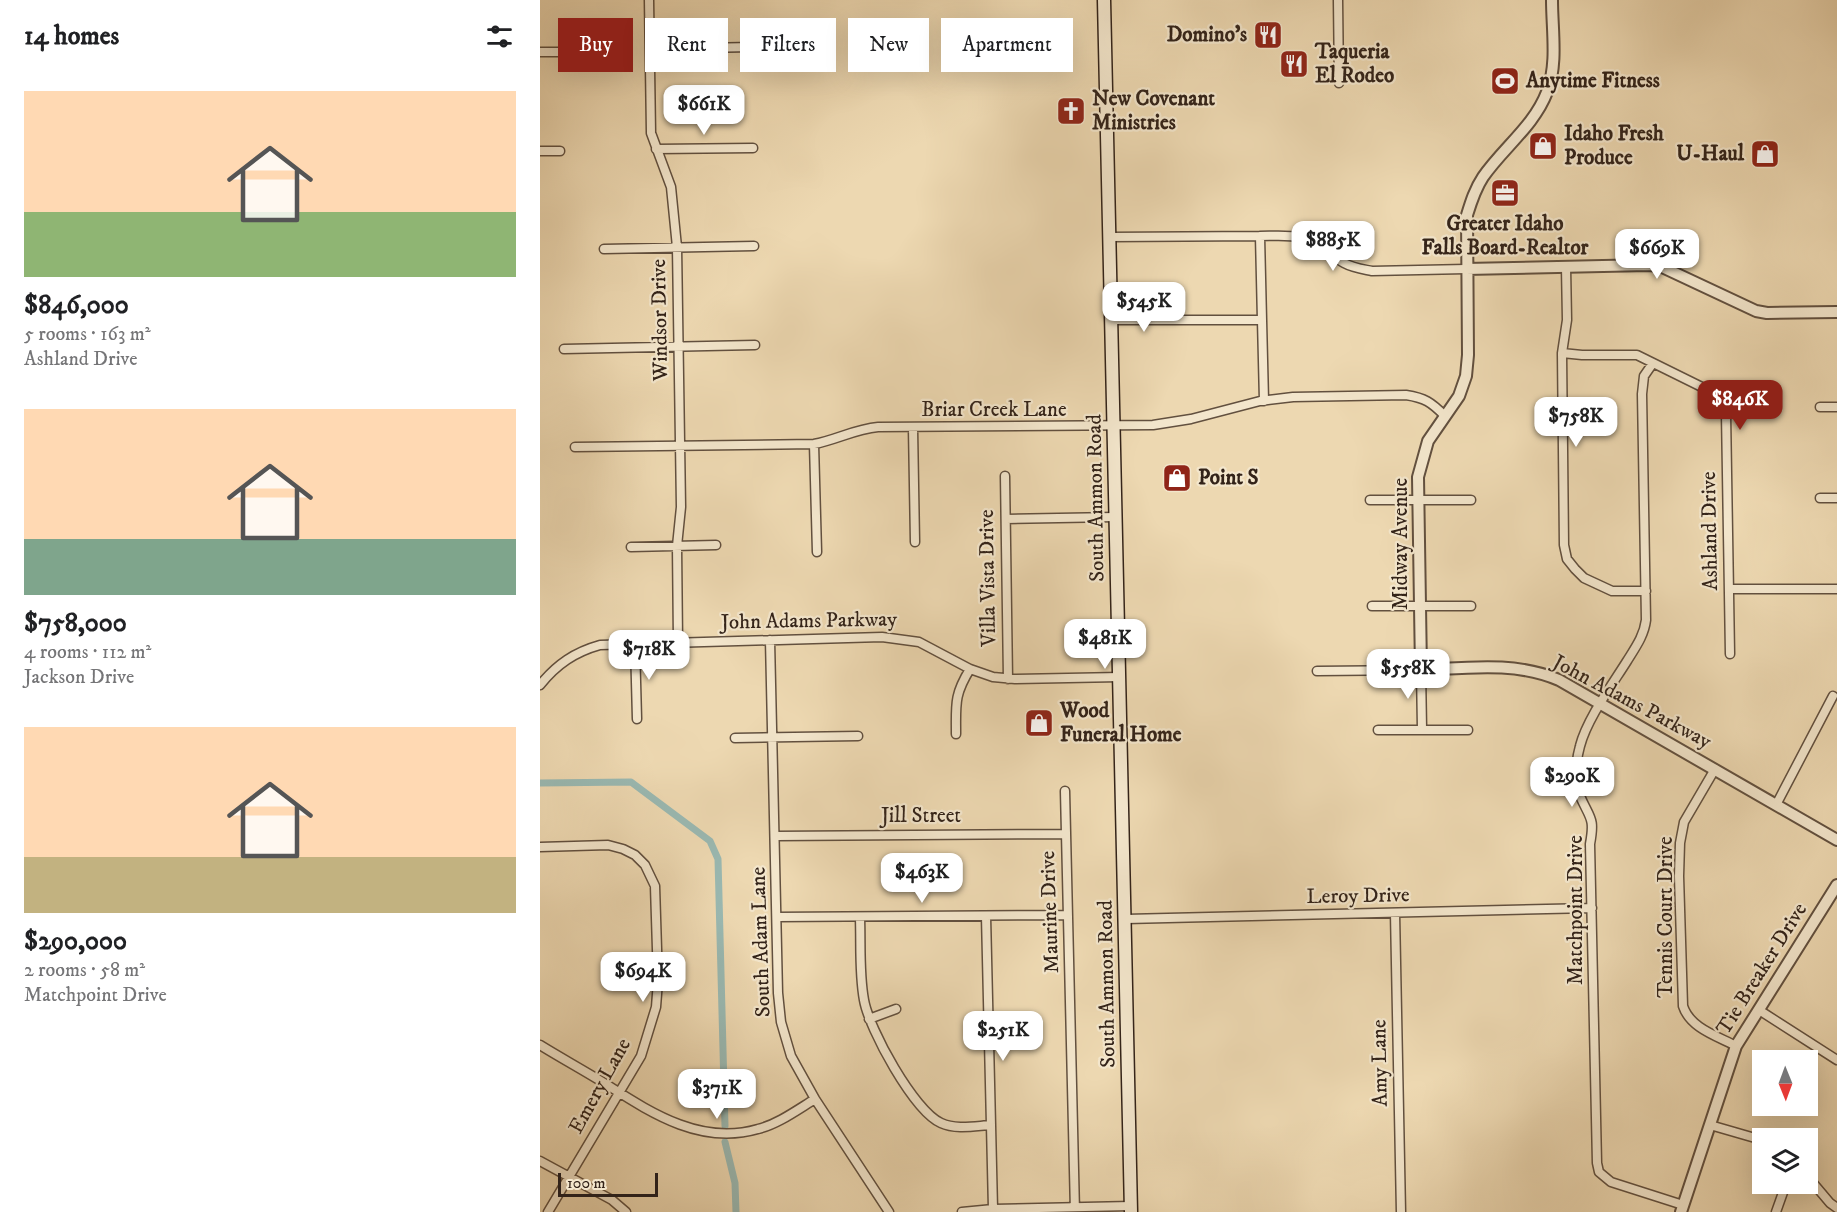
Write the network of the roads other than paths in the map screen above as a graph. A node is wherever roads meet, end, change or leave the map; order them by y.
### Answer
1 (649, 0) edge
2 (1104, 0) edge
3 (1338, 0) edge
4 (1552, 0) edge
5 (650, 18) edge
6 (540, 52) edge
7 (558, 52) dead end
8 (651, 72) edge
9 (1340, 83) dead end
10 (753, 148) dead end
11 (656, 149) junction
12 (540, 151) edge
13 (560, 151) dead end
14 (1260, 236) junction
15 (1110, 237) junction
16 (754, 246) dead end
17 (677, 247) junction
18 (604, 249) dead end
19 (1566, 267) junction
20 (1466, 269) junction
21 (1837, 312) edge
22 (1113, 320) junction
23 (1262, 320) junction
24 (755, 345) dead end
25 (677, 346) junction
26 (564, 349) dead end
27 (1562, 353) junction
28 (1653, 363) junction
29 (1264, 401) junction
30 (1820, 407) dead end
31 (1837, 407) edge
32 (1445, 416) junction
33 (1114, 427) junction
34 (913, 428) junction
35 (814, 444) junction
36 (680, 446) junction
37 (575, 447) dead end
38 (1005, 476) dead end
39 (1820, 498) dead end
40 (1837, 498) edge
41 (1370, 500) dead end
42 (1419, 500) junction
43 (1471, 500) dead end
44 (1115, 517) junction
45 (1006, 519) junction
46 (915, 542) dead end
47 (716, 545) dead end
48 (677, 546) junction
49 (631, 547) dead end
50 (817, 552) dead end
51 (1729, 589) junction
52 (1837, 589) edge
53 (1646, 591) junction
54 (1372, 606) dead end
55 (1420, 606) junction
56 (1471, 606) dead end
57 (770, 640) junction
58 (678, 642) junction
59 (635, 644) junction
60 (1730, 654) dead end
61 (970, 669) junction
62 (1421, 669) junction
63 (1317, 671) dead end
64 (1120, 677) junction
65 (1008, 679) junction
66 (540, 685) edge
67 (1833, 696) dead end
68 (1600, 704) junction
69 (637, 719) dead end
70 (1422, 729) junction
71 (1378, 730) dead end
72 (1468, 730) dead end
73 (956, 734) dead end
74 (858, 736) dead end
75 (772, 737) junction
76 (735, 738) dead end
77 (1715, 769) junction
78 (1065, 791) dead end
79 (1776, 805) junction
80 (1066, 834) junction
81 (776, 836) junction
82 (1837, 840) edge
83 (540, 847) edge
84 (1837, 885) edge
85 (1592, 908) junction
86 (1395, 913) junction
87 (1068, 915) junction
88 (986, 916) junction
89 (777, 917) junction
90 (860, 918) junction
91 (1126, 920) junction
92 (896, 1009) dead end
93 (1759, 1010) junction
94 (869, 1019) junction
95 (540, 1045) edge
96 (1736, 1046) junction
97 (1837, 1060) edge
98 (620, 1093) junction
99 (815, 1099) junction
100 (991, 1125) junction
101 (1710, 1125) junction
102 (1752, 1137) edge
103 (540, 1161) edge
104 (568, 1178) junction
105 (1818, 1189) edge
106 (1782, 1194) edge
107 (1837, 1208) edge
108 (993, 1209) junction
109 (1131, 1209) edge
110 (1682, 1209) edge
111 (1075, 1210) edge
112 (548, 1212) edge
113 (626, 1212) edge
114 (889, 1212) edge
115 (962, 1212) edge
116 (1401, 1212) edge
117 (1776, 1212) edge

1 - 5 street, Windsor Drive
2 - 15 main road, South Ammon Road
3 - 9 street
4 - 20 street, Midway Avenue
6 - 7 street
8 - 11 street, Windsor Drive
10 - 11 street
11 - 17 street, Windsor Drive
12 - 13 street
14 - 15 street
14 - 20 street
14 - 23 street
15 - 22 main road, South Ammon Road
16 - 17 street
17 - 18 street
17 - 25 street, Windsor Drive
19 - 20 street
19 - 21 street
19 - 27 street
20 - 32 street, Midway Avenue
22 - 23 street
22 - 33 main road, South Ammon Road
23 - 29 street
24 - 25 street
25 - 26 street
25 - 36 street, Windsor Drive
27 - 28 street, Ashland Drive
27 - 53 street
28 - 51 street, Ashland Drive
28 - 53 street, Matchpoint Drive
29 - 32 street, Briar Creek Lane
29 - 33 street, Briar Creek Lane
30 - 31 street
32 - 42 street, Midway Avenue
33 - 34 street, Briar Creek Lane
33 - 44 main road, South Ammon Road
34 - 35 street, Briar Creek Lane
34 - 46 street
35 - 36 street, Briar Creek Lane
35 - 50 street
36 - 37 street, Briar Creek Lane
36 - 48 street, Windsor Drive
38 - 45 street, Villa Vista Drive
39 - 40 street
41 - 42 street
42 - 43 street
42 - 55 street, Midway Avenue
44 - 45 street
44 - 64 main road, South Ammon Road
45 - 65 street, Villa Vista Drive
47 - 48 street
48 - 49 street
48 - 58 street, Windsor Drive
51 - 52 street
51 - 60 street, Ashland Drive
53 - 68 street, Matchpoint Drive
54 - 55 street
55 - 56 street
55 - 62 street, Midway Avenue
57 - 58 street, John Adams Parkway
57 - 61 street, John Adams Parkway
57 - 75 street, South Adam Lane
58 - 59 street, John Adams Parkway
59 - 66 street, John Adams Parkway
59 - 69 street
61 - 65 street, John Adams Parkway
61 - 73 street
62 - 63 street, John Adams Parkway
62 - 68 street, John Adams Parkway
62 - 70 street, Midway Avenue
64 - 65 street, John Adams Parkway
64 - 91 main road, South Ammon Road
67 - 79 street
68 - 77 street, John Adams Parkway
68 - 85 street, Matchpoint Drive
70 - 71 street
70 - 72 street
74 - 75 street
75 - 76 street
75 - 81 street, South Adam Lane
77 - 79 street, John Adams Parkway
77 - 96 street, Tennis Court Drive
78 - 80 street, Maurine Drive
79 - 82 street, John Adams Parkway
80 - 81 street, Jill Street
80 - 87 street, Maurine Drive
81 - 89 street, South Adam Lane
83 - 98 street, Emery Lane
84 - 93 street, Tie Breaker Drive
85 - 86 street, Leroy Drive
85 - 110 street, Matchpoint Drive
86 - 91 street, Leroy Drive
86 - 116 street, Amy Lane
87 - 88 street
87 - 111 street, Maurine Drive
88 - 90 street
88 - 100 street
89 - 90 street
89 - 99 street, South Adam Lane
90 - 94 street
91 - 109 main road, South Ammon Road
92 - 94 street
93 - 96 street, Tie Breaker Drive
93 - 97 street
94 - 100 street
95 - 98 street
96 - 101 street, Tie Breaker Drive
98 - 99 street
98 - 104 street, Emery Lane
99 - 114 street, South Adam Lane
100 - 108 street
101 - 102 street
101 - 110 street, Tie Breaker Drive
103 - 104 street
104 - 112 street, Emery Lane
104 - 113 street
105 - 107 street
106 - 117 street
108 - 111 street
108 - 115 street
109 - 111 street

